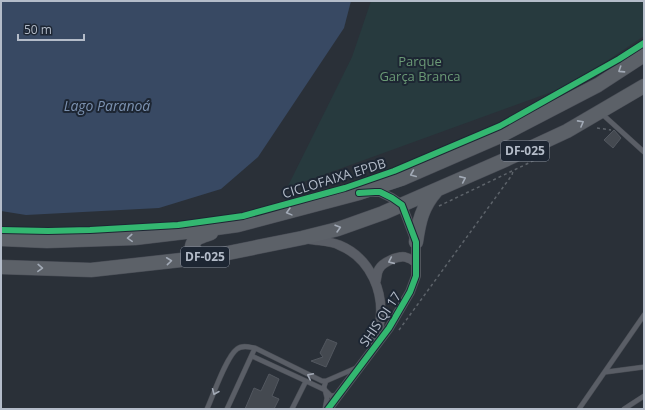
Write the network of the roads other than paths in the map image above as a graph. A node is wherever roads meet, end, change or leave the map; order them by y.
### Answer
1 (644, 55) edge
2 (644, 86) edge
3 (601, 112) junction
4 (523, 125) junction
5 (500, 136) junction
6 (644, 152) edge
7 (533, 154) junction
8 (510, 165) junction
9 (436, 191) junction
10 (359, 193) junction
11 (402, 205) junction
12 (238, 225) junction
13 (302, 238) junction
14 (1, 239) edge
15 (416, 242) junction
16 (208, 257) junction
17 (416, 263) junction
18 (1, 267) edge
19 (376, 281) junction
20 (644, 315) edge
21 (255, 348) junction
22 (369, 355) junction
23 (252, 356) junction
24 (360, 367) junction
25 (644, 367) edge
26 (606, 372) junction
27 (306, 381) junction
28 (326, 381) junction
29 (324, 390) junction
30 (338, 395) junction
31 (644, 396) edge
32 (207, 409) edge
33 (227, 409) edge
34 (292, 409) edge
35 (326, 409) edge
36 (579, 409) edge
37 (624, 409) edge

1 -> 4 main road, DF-025
2 - 3 main road, DF-025
3 - 6 lane
7 -> 3 main road, DF-025
4 - 5 main road, DF-025
4 - 7 main road
5 - 8 main road
5 -> 10 main road, DF-025
7 - 8 main road, DF-025
9 -> 8 main road, DF-025
9 - 11 main road, DF-025
9 - 15 main road
10 - 11 street
10 -> 12 main road, DF-025
13 -> 11 main road, DF-025
11 - 15 street, SHIS QI 17
12 -> 14 main road, DF-025
12 - 16 main road
13 - 16 main road, DF-025
13 - 19 street, SHIS QI 17
15 - 17 street, SHIS QI 17
18 -> 16 main road, DF-025
17 -> 19 street
17 - 22 street, SHIS QI 17
19 - 22 street, SHIS QI 17
20 - 26 lane
21 - 23 lane
28 -> 21 lane
21 -> 32 lane
22 - 24 street, SHIS QI 17
23 - 27 lane
23 - 33 lane
24 - 28 lane
24 - 30 street, SHIS QI 17
25 - 26 lane
26 - 36 lane
27 - 29 lane
27 - 34 lane
28 - 29 lane
29 - 30 lane
29 - 35 lane
30 - 35 street, SHIS QI 17
31 - 37 lane

